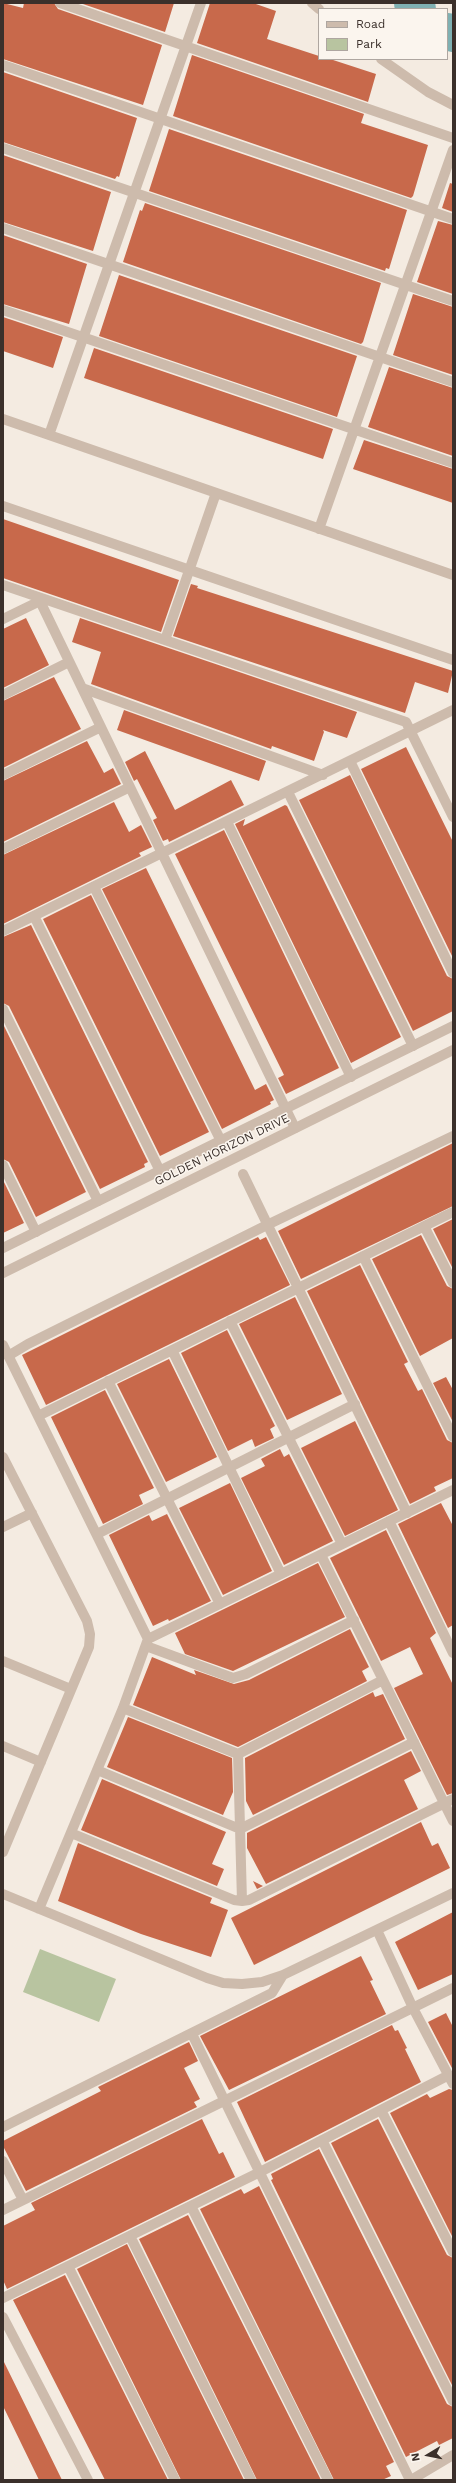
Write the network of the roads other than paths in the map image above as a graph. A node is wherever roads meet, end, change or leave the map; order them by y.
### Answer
1 (60, 3) edge
2 (201, 3) edge
3 (186, 46) junction
4 (382, 60) edge
5 (3, 65) edge
6 (453, 105) edge
7 (160, 119) junction
8 (453, 138) edge
9 (3, 148) edge
10 (453, 150) edge
11 (134, 192) junction
12 (431, 211) junction
13 (453, 219) edge
14 (3, 228) edge
15 (109, 265) junction
16 (405, 284) junction
17 (453, 301) edge
18 (3, 310) edge
19 (83, 337) junction
20 (380, 357) junction
21 (453, 382) edge
22 (3, 419) edge
23 (354, 430) junction
24 (49, 435) junction
25 (453, 463) edge
26 (216, 493) junction
27 (3, 506) edge
28 (319, 529) junction
29 (189, 570) junction
30 (453, 575) edge
31 (3, 585) edge
32 (39, 599) junction
33 (3, 619) edge
34 (165, 640) junction
35 (453, 660) edge
36 (69, 662) junction
37 (82, 688) junction
38 (3, 695) edge
39 (453, 710) edge
40 (101, 727) junction
41 (410, 732) junction
42 (350, 761) junction
43 (3, 775) edge
44 (322, 775) junction
45 (130, 787) junction
46 (288, 792) junction
47 (453, 817) edge
48 (227, 822) junction
49 (3, 849) edge
50 (162, 853) junction
51 (94, 887) junction
52 (34, 916) junction
53 (3, 931) edge
54 (453, 973) edge
55 (3, 1010) edge
56 (453, 1026) edge
57 (413, 1046) junction
58 (453, 1050) edge
59 (350, 1077) junction
60 (286, 1109) junction
61 (295, 1128) junction
62 (453, 1136) edge
63 (221, 1141) junction
64 (3, 1165) edge
65 (160, 1171) junction
66 (243, 1174) dead end
67 (98, 1201) junction
68 (453, 1212) edge
69 (267, 1225) junction
70 (424, 1226) junction
71 (36, 1232) junction
72 (3, 1248) edge
73 (363, 1256) junction
74 (3, 1273) edge
75 (453, 1283) edge
76 (298, 1287) junction
77 (230, 1321) junction
78 (3, 1345) edge
79 (172, 1350) junction
80 (8, 1356) junction
81 (108, 1381) junction
82 (355, 1404) junction
83 (38, 1416) junction
84 (453, 1437) edge
85 (288, 1438) junction
86 (3, 1457) edge
87 (229, 1468) junction
88 (452, 1493) edge
89 (168, 1499) junction
90 (32, 1513) junction
91 (407, 1513) junction
92 (388, 1521) junction
93 (3, 1527) edge
94 (96, 1534) junction
95 (342, 1544) junction
96 (321, 1555) junction
97 (282, 1574) junction
98 (220, 1604) junction
99 (354, 1620) junction
100 (147, 1643) junction
101 (453, 1653) edge
102 (3, 1661) edge
103 (384, 1680) junction
104 (72, 1689) junction
105 (123, 1708) junction
106 (414, 1742) junction
107 (3, 1746) edge
108 (238, 1754) junction
109 (41, 1762) junction
110 (97, 1770) junction
111 (449, 1801) edge
112 (453, 1821) edge
113 (240, 1829) junction
114 (7, 1832) edge
115 (71, 1833) junction
116 (3, 1852) edge
117 (453, 1893) edge
118 (3, 1894) edge
119 (242, 1901) junction
120 (39, 1909) junction
121 (377, 1930) junction
122 (283, 1976) junction
123 (453, 1988) edge
124 (413, 2008) junction
125 (192, 2034) junction
126 (451, 2080) edge
127 (225, 2101) junction
128 (381, 2110) junction
129 (3, 2127) edge
130 (322, 2140) junction
131 (3, 2161) edge
132 (260, 2172) junction
133 (23, 2200) junction
134 (191, 2206) junction
135 (3, 2210) edge
136 (130, 2236) junction
137 (453, 2252) edge
138 (68, 2266) junction
139 (3, 2298) edge
140 (3, 2317) edge
141 (453, 2401) edge
142 (453, 2455) edge
143 (88, 2480) edge
144 (175, 2480) edge
145 (251, 2480) edge
146 (328, 2480) edge
147 (411, 2480) edge

1 - 3 street
2 - 3 street
3 - 7 street
3 - 8 street
4 - 6 street
5 - 7 street
7 - 11 street
7 - 12 street
9 - 11 street
10 - 12 street
11 - 15 street
11 - 16 street
12 - 13 street
12 - 16 street
14 - 15 street
15 - 19 street
15 - 20 street
16 - 17 street
16 - 20 street
18 - 19 street
19 - 23 street
19 - 24 street
20 - 21 street
20 - 23 street
22 - 24 street
23 - 25 street
23 - 28 street
24 - 26 street
26 - 28 street
26 - 29 street
27 - 29 street
28 - 30 street
29 - 34 street
29 - 35 street
31 - 32 street
32 - 33 street
32 - 34 street
32 - 36 street
34 - 41 street
36 - 37 street
36 - 38 street
37 - 40 street
37 - 44 street
39 - 41 street
40 - 43 street
40 - 45 street
41 - 42 street
41 - 47 street
42 - 44 street
42 - 54 street
44 - 46 street
45 - 49 street
45 - 50 street
46 - 48 street
46 - 57 street
48 - 50 street
48 - 59 street
50 - 51 street
50 - 60 street
51 - 52 street
51 - 63 street
52 - 53 street
52 - 65 street
55 - 67 street
56 - 57 street, GOLDEN HORIZON DRIVE
57 - 59 street, GOLDEN HORIZON DRIVE
58 - 61 street, GOLDEN HORIZON DRIVE
59 - 60 street, GOLDEN HORIZON DRIVE
60 - 61 street
60 - 63 street, GOLDEN HORIZON DRIVE
61 - 74 street, GOLDEN HORIZON DRIVE
62 - 69 street
63 - 65 street, GOLDEN HORIZON DRIVE
64 - 71 street
65 - 67 street, GOLDEN HORIZON DRIVE
66 - 69 street
67 - 71 street, GOLDEN HORIZON DRIVE
68 - 70 street
69 - 76 street
69 - 80 street
70 - 73 street
70 - 75 street
71 - 72 street, GOLDEN HORIZON DRIVE
73 - 76 street
73 - 84 street
76 - 77 street
76 - 82 street
77 - 79 street
77 - 85 street
78 - 80 street
79 - 81 street
79 - 87 street
80 - 83 street
81 - 83 street
81 - 89 street
82 - 85 street
82 - 91 street
83 - 94 street
85 - 87 street
85 - 95 street
86 - 90 street
87 - 89 street
87 - 97 street
88 - 91 street
89 - 94 street
89 - 98 street
90 - 93 street
90 - 104 street
91 - 92 street
92 - 95 street
92 - 101 street
94 - 100 street
95 - 96 street
96 - 97 street
96 - 99 street
97 - 98 street
98 - 100 street
99 - 100 street
99 - 103 street
100 - 105 street
102 - 104 street
103 - 106 street
103 - 108 street
104 - 109 street
105 - 108 street
105 - 110 street
106 - 111 street
106 - 113 street
107 - 109 street
108 - 113 street
109 - 114 street
110 - 113 street
110 - 115 street
111 - 112 street
111 - 119 street
113 - 119 street
114 - 116 street
115 - 119 street
115 - 120 street
117 - 121 street
118 - 120 street
120 - 122 street
121 - 122 street
121 - 124 street
122 - 125 street
123 - 124 street
124 - 126 street
124 - 127 street
125 - 127 street
125 - 129 street
126 - 128 street
127 - 132 street
127 - 133 street
128 - 130 street
128 - 137 street
130 - 132 street
130 - 141 street
131 - 133 street
132 - 134 street
132 - 147 street
133 - 135 street
134 - 136 street
134 - 146 street
136 - 138 street
136 - 145 street
138 - 139 street
138 - 144 street
140 - 143 street
142 - 147 street

